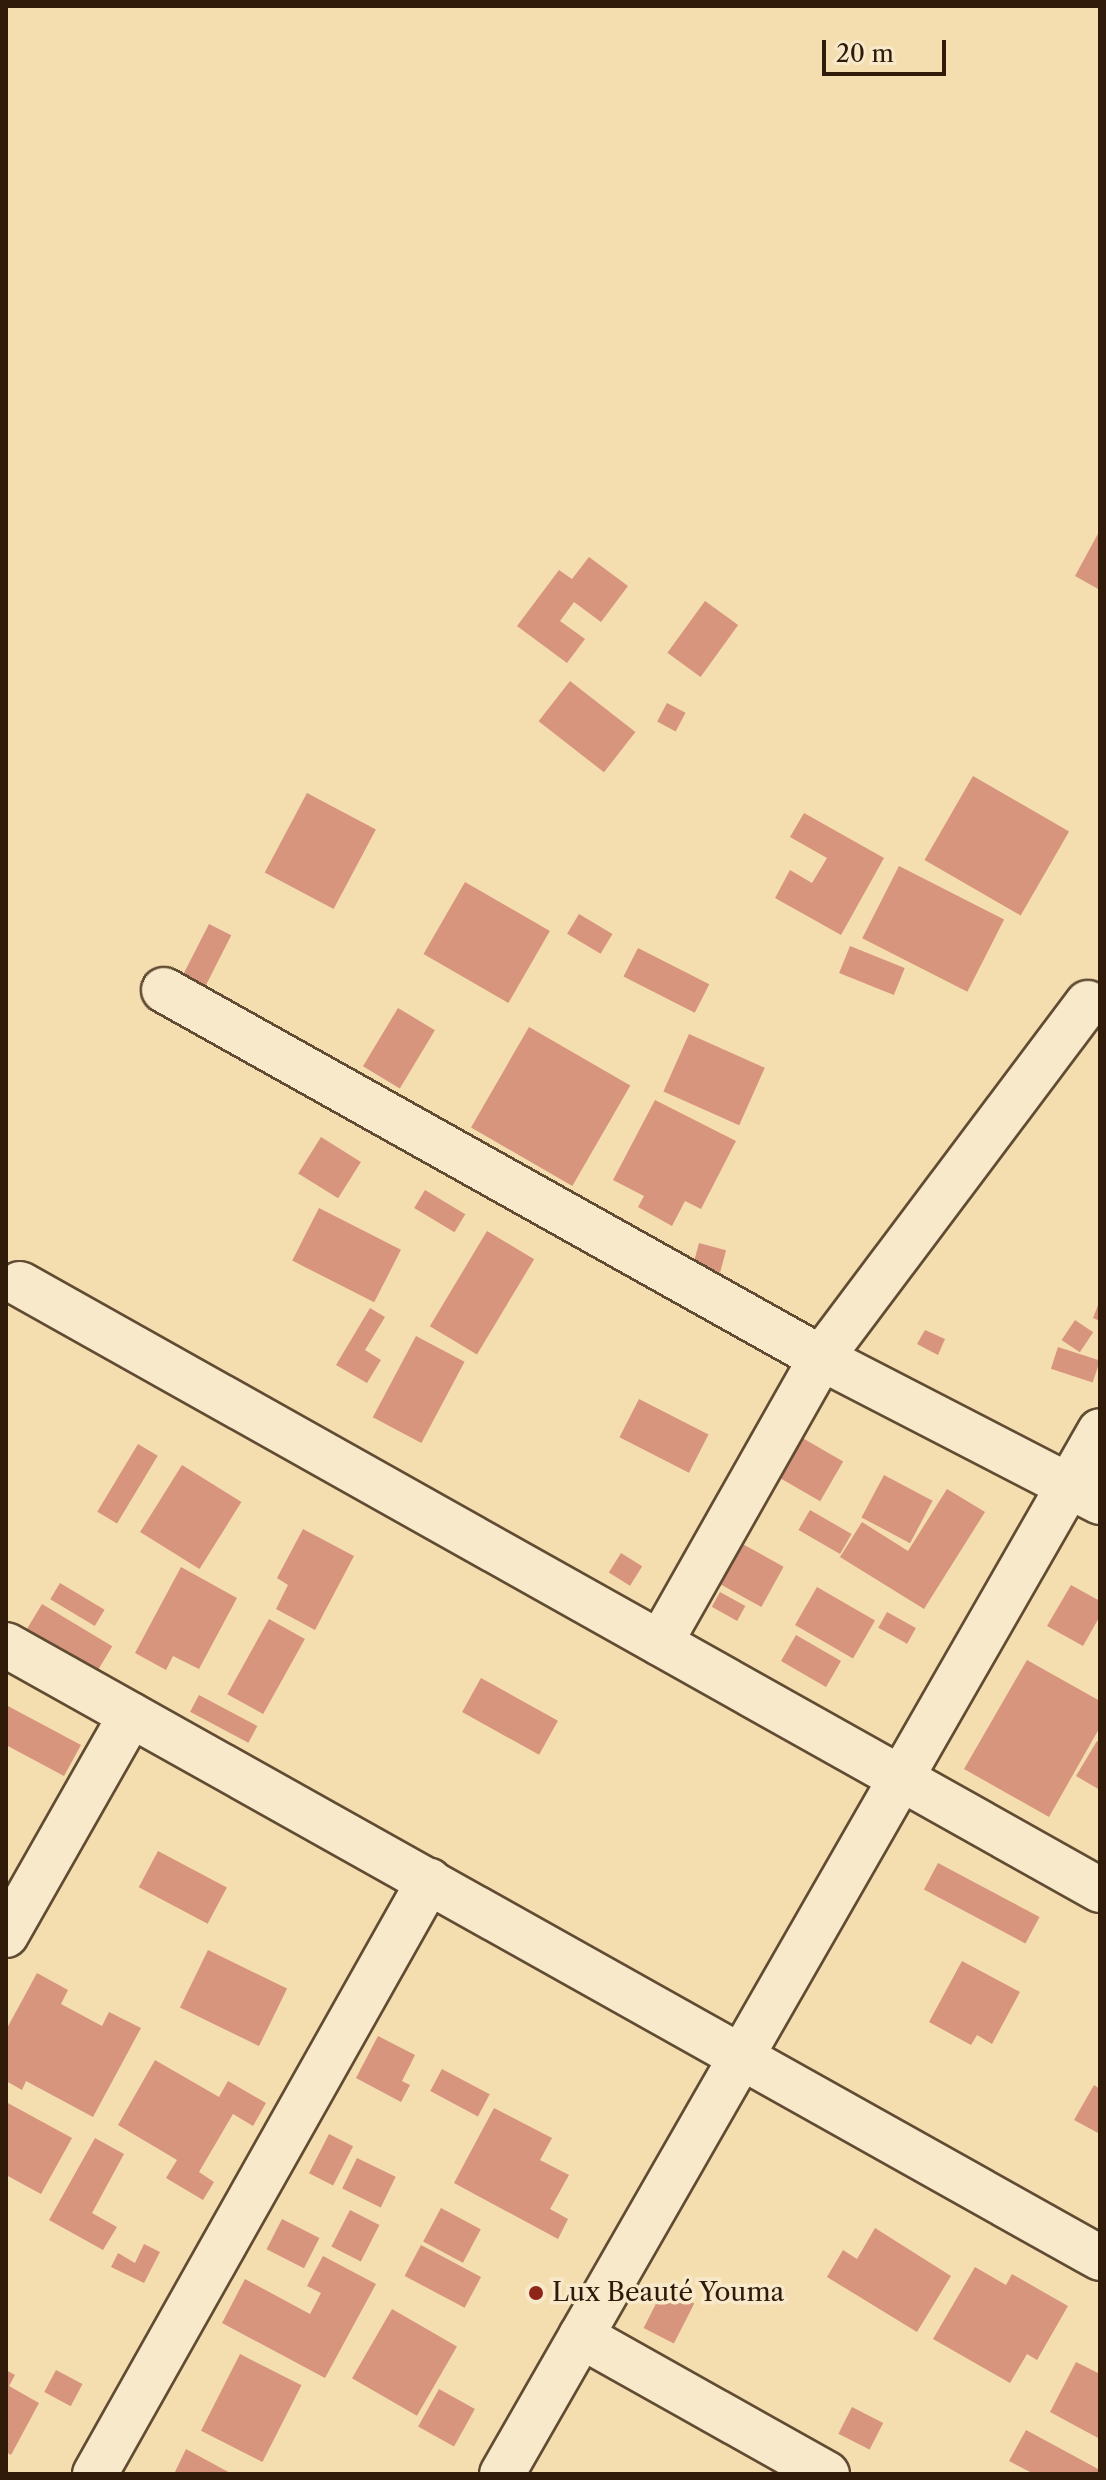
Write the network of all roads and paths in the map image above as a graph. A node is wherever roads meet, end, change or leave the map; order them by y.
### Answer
1 (164, 990) dead end
2 (1088, 1003) dead end
3 (20, 1284) dead end
4 (821, 1358) junction
5 (1100, 1431) edge
6 (1085, 1493) edge
7 (660, 1643) junction
8 (6, 1645) edge
9 (131, 1715) junction
10 (901, 1778) junction
11 (429, 1881) junction
12 (1100, 1890) edge
13 (6, 1935) edge
14 (741, 2056) junction
15 (1100, 2258) edge
16 (581, 2336) junction
17 (95, 2474) edge
18 (502, 2474) edge
19 (827, 2474) edge

1 - 4 street
2 - 4 street
3 - 7 street
4 - 6 street
4 - 7 street
5 - 6 street
6 - 10 street
7 - 10 street
8 - 9 street
9 - 11 street
9 - 13 street
10 - 12 street
10 - 14 street
11 - 14 street
11 - 17 street
14 - 15 street
14 - 16 street
16 - 18 street
16 - 19 street

